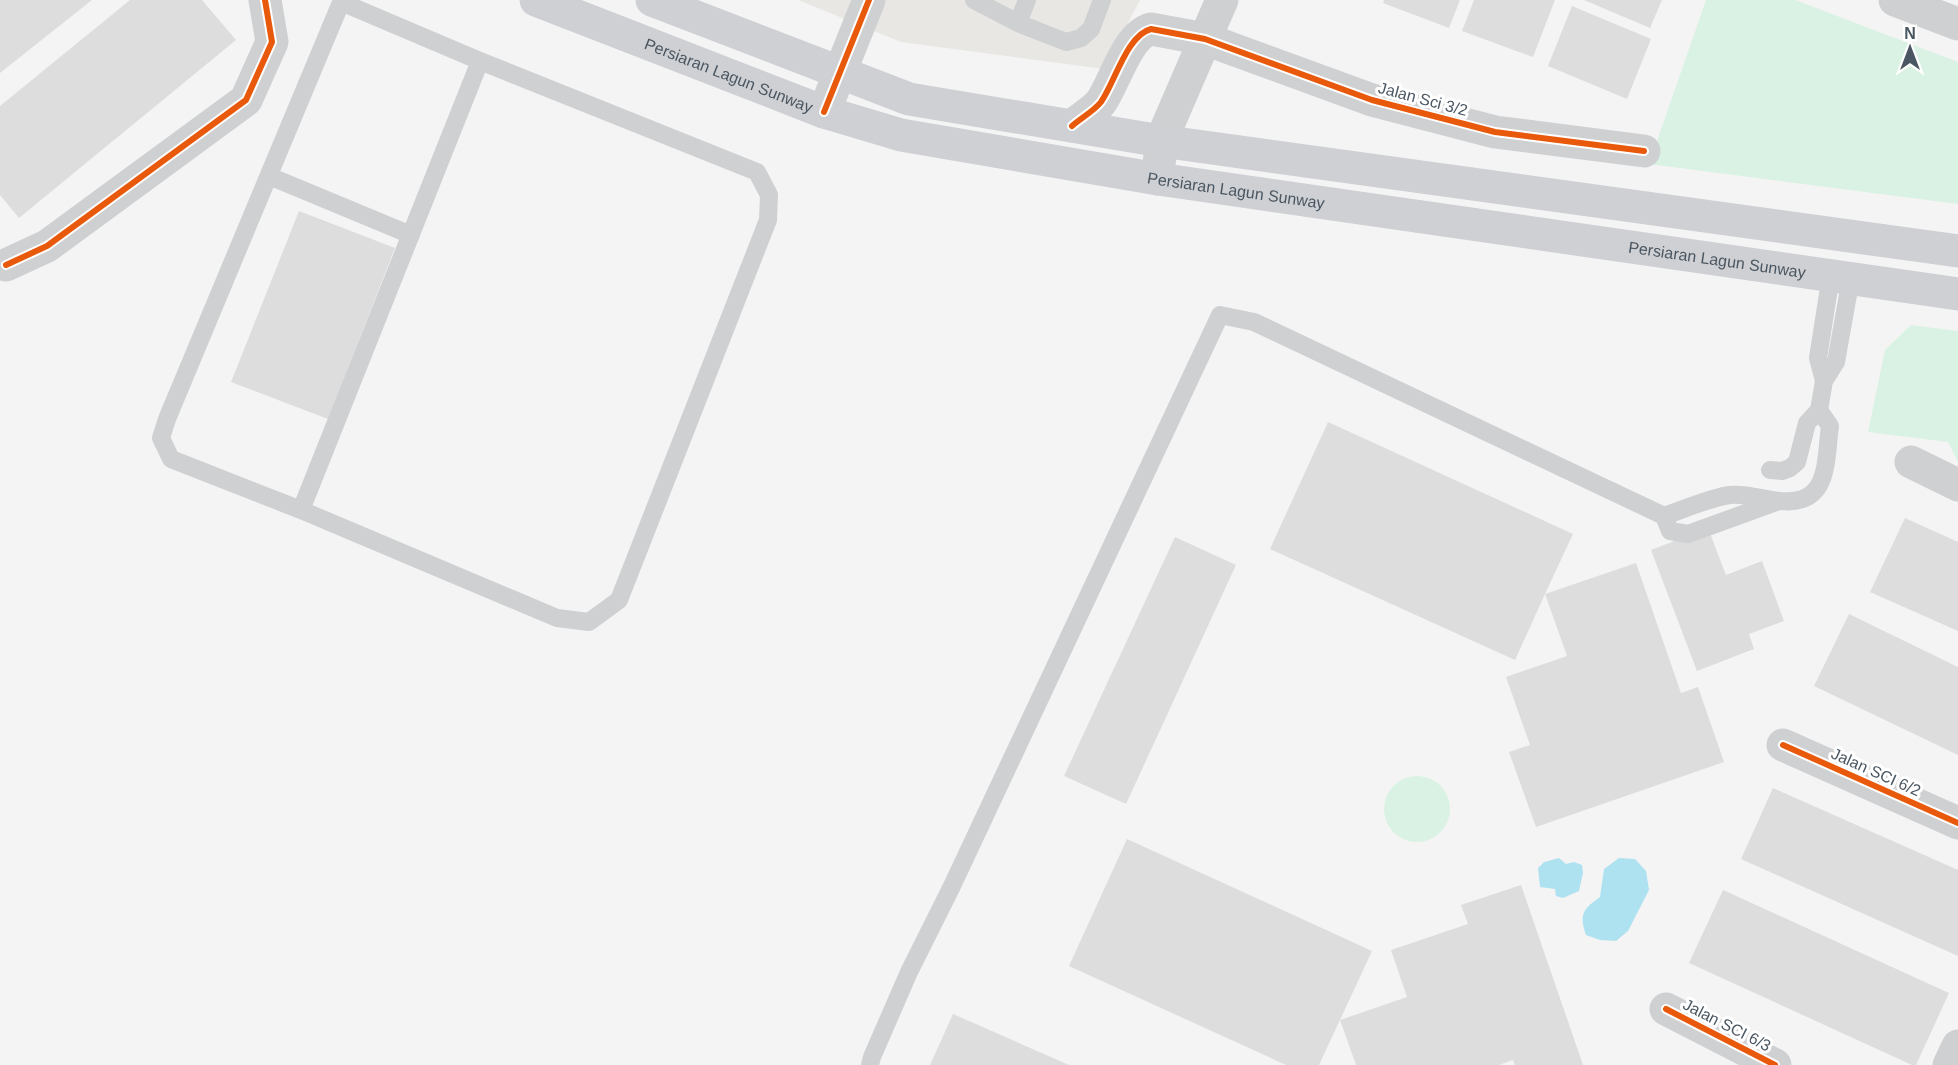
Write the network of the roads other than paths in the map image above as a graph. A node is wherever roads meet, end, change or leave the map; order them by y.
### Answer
1 (264, 0) edge
2 (536, 0) edge
3 (652, 0) edge
4 (869, 0) edge
5 (974, 0) edge
6 (1027, 0) edge
7 (1102, 0) edge
8 (1222, 0) edge
9 (1895, 0) edge
10 (341, 1) edge
11 (1018, 23) junction
12 (1958, 24) edge
13 (1205, 39) junction
14 (480, 61) junction
15 (840, 73) junction
16 (825, 112) junction
17 (1072, 126) junction
18 (1161, 141) junction
19 (1644, 151) dead end
20 (269, 177) junction
21 (1158, 180) junction
22 (411, 235) junction
23 (1958, 252) edge
24 (3, 261) edge
25 (1841, 277) junction
26 (1958, 294) edge
27 (1819, 410) junction
28 (1911, 462) dead end
29 (1770, 470) dead end
30 (1958, 485) edge
31 (1779, 501) junction
32 (301, 510) junction
33 (1664, 516) junction
34 (1783, 745) dead end
35 (1958, 823) edge
36 (1666, 1010) dead end
37 (1958, 1046) edge
38 (870, 1065) edge
39 (1775, 1065) edge
40 (1949, 1065) edge

1 - 24 street
2 - 16 main road, Persiaran Lagun Sunway
3 - 15 main road
4 - 15 street
5 - 11 lane
6 - 11 lane
7 - 11 lane
8 - 13 street
9 - 12 street
10 - 14 lane
10 - 20 lane
13 - 17 street, Jalan Sci 3/2
13 - 18 street
13 - 19 street, Jalan Sci 3/2
14 - 22 lane
14 - 32 lane
15 - 16 street
15 - 17 main road
16 - 21 main road, Persiaran Lagun Sunway
17 - 18 main road
18 - 21 street
18 - 23 main road
20 - 22 lane
20 - 32 lane
21 - 25 main road, Persiaran Lagun Sunway
22 - 32 lane
25 - 26 main road, Persiaran Lagun Sunway
25 - 27 lane
27 - 29 lane
27 - 31 lane
28 - 30 street
31 - 33 lane
31 - 33 lane
33 - 38 lane
34 - 35 street, Jalan SCI 6/2
36 - 39 street, Jalan SCI 6/3
37 - 40 street

